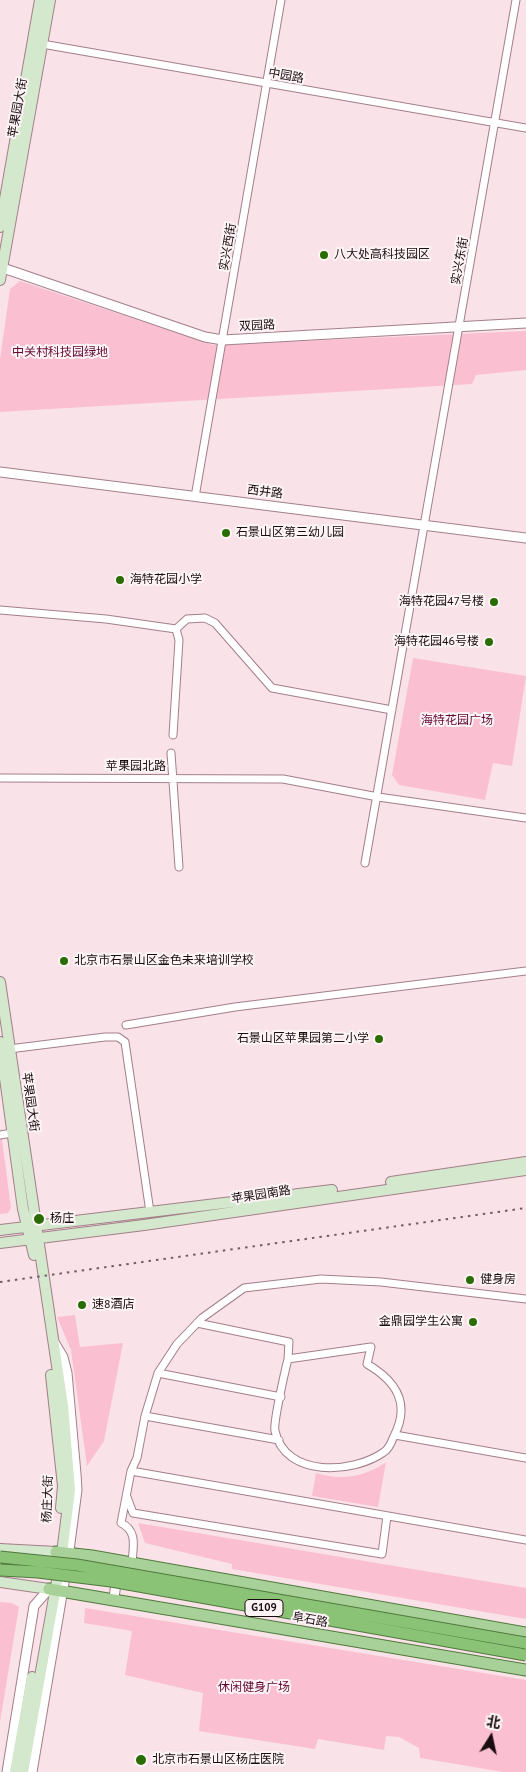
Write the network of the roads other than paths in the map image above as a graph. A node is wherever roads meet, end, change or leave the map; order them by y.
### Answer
1 (40, 0) edge
2 (50, 0) edge
3 (281, 0) edge
4 (516, 0) edge
5 (42, 44) junction
6 (267, 84) junction
7 (495, 123) junction
8 (526, 128) edge
9 (0, 227) edge
10 (1, 268) edge
11 (0, 280) edge
12 (526, 323) edge
13 (460, 326) junction
14 (223, 340) junction
15 (0, 472) edge
16 (195, 497) junction
17 (425, 525) junction
18 (526, 538) edge
19 (0, 610) edge
20 (176, 629) junction
21 (392, 710) junction
22 (173, 735) dead end
23 (171, 754) dead end
24 (0, 778) edge
25 (172, 778) junction
26 (378, 797) junction
27 (526, 818) edge
28 (365, 863) dead end
29 (180, 867) dead end
30 (526, 971) edge
31 (0, 982) edge
32 (126, 1025) dead end
33 (4, 1043) edge
34 (12, 1134) junction
35 (0, 1135) edge
36 (526, 1162) edge
37 (526, 1170) edge
38 (150, 1212) junction
39 (31, 1226) junction
40 (0, 1230) edge
41 (34, 1238) junction
42 (0, 1243) edge
43 (526, 1299) edge
44 (197, 1323) junction
45 (288, 1359) junction
46 (158, 1373) junction
47 (281, 1397) junction
48 (145, 1416) junction
49 (395, 1435) junction
50 (279, 1440) junction
51 (526, 1458) edge
52 (131, 1471) junction
53 (126, 1497) junction
54 (387, 1516) junction
55 (526, 1540) edge
56 (0, 1549) edge
57 (63, 1553) junction
58 (0, 1557) edge
59 (119, 1561) junction
60 (132, 1563) junction
61 (0, 1570) edge
62 (0, 1582) edge
63 (55, 1590) junction
64 (114, 1598) junction
65 (526, 1633) edge
66 (526, 1643) edge
67 (526, 1655) edge
68 (526, 1670) edge
69 (7, 1772) edge
70 (15, 1772) edge
71 (22, 1772) edge
72 (32, 1772) edge

1 - 9 main road, 苹果园大街
2 - 5 main road, 苹果园大街
3 - 6 street, 实兴西街
4 - 7 street, 实兴东街
5 - 6 street, 中园路
5 - 10 main road, 苹果园大街
6 - 7 street, 中园路
6 - 14 street, 实兴西街
7 - 8 street, 中园路
7 - 13 street, 实兴东街
10 - 11 main road, 苹果园大街
10 - 14 street, 双园路
12 - 13 street, 双园路
13 - 14 street, 双园路
13 - 17 street, 实兴东街
14 - 16 street, 实兴西街
15 - 16 street, 西井路
16 - 17 street, 西井路
17 - 18 street, 西井路
17 - 21 street, 实兴东街
19 - 20 street
20 - 21 street
20 - 22 street
21 - 26 street, 实兴东街
23 - 25 street
24 - 25 street, 苹果园北路
25 - 26 street, 苹果园北路
25 - 29 street
26 - 27 street, 苹果园北路
26 - 28 street, 实兴东街
30 - 32 street
31 - 33 main road, 苹果园大街
33 - 34 main road, 苹果园大街
33 - 38 street
33 - 39 main road, 苹果园大街
34 - 35 street
34 - 39 main road, 苹果园大街
36 - 38 main road, 苹果园南路
37 - 41 main road, 苹果园南路
38 - 39 main road, 苹果园南路
39 - 40 main road, 苹果园南路
39 - 41 main road, 杨庄大街
41 - 42 main road, 苹果园南路
41 - 57 main road, 杨庄大街
41 - 57 main road, 杨庄大街
43 - 44 street
44 - 45 street
44 - 46 street
45 - 47 street
45 - 49 street
46 - 47 street
46 - 48 street
47 - 50 street
48 - 50 street
48 - 52 street
49 - 50 street
49 - 51 street
52 - 53 street
52 - 54 street
53 - 54 street
53 - 60 street
54 - 55 street
56 - 57 main road, 阜石路
57 - 59 main road, 阜石路
57 - 63 main road, 杨庄大街
58 - 66 highway, 阜石路 / G109, bridge
59 - 60 main road, 阜石路
59 - 64 street
60 - 65 main road, 阜石路
61 - 67 highway, 阜石路 / G109, bridge
62 - 63 main road, 阜石路
63 - 64 main road, 阜石路
63 - 69 street
63 - 70 main road, 杨庄大街
63 - 71 main road
63 - 72 street, 杨庄大街
64 - 68 main road, 阜石路

